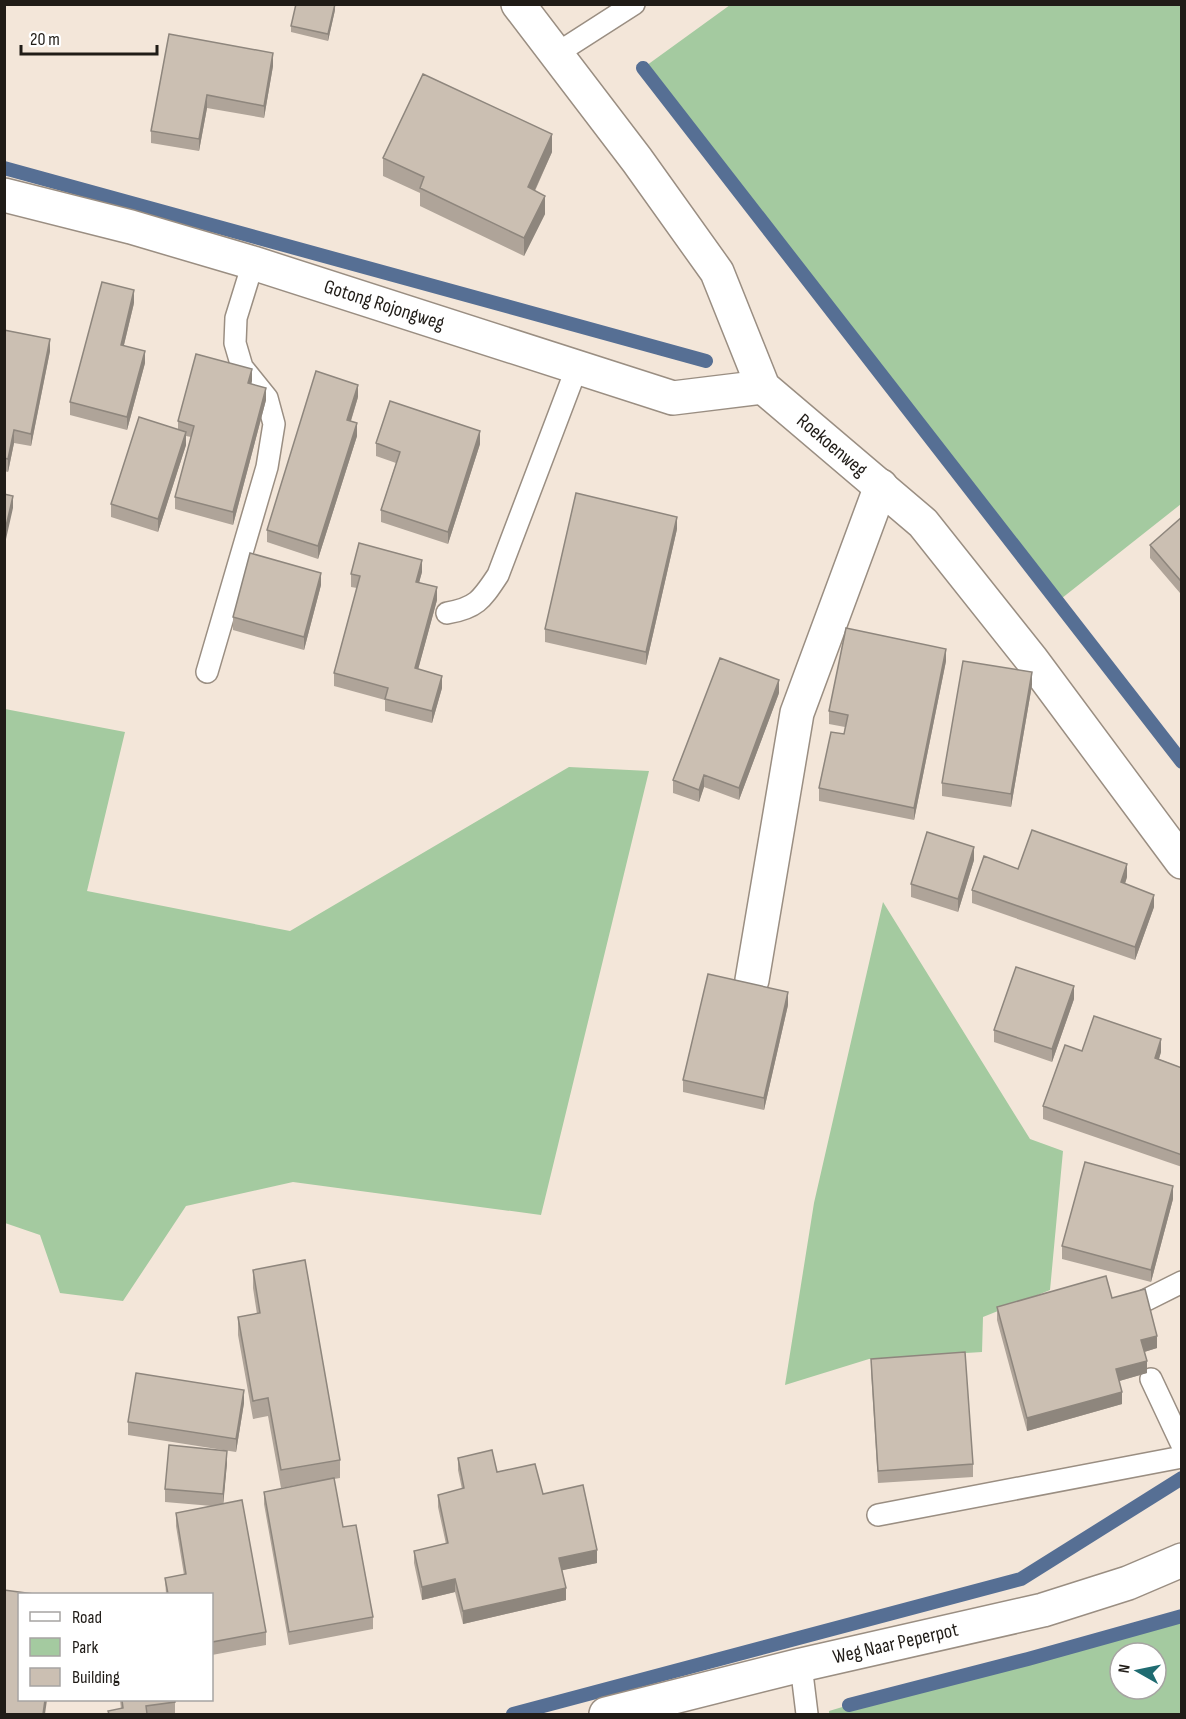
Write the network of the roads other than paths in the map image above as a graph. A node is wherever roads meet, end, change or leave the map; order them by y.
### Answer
1 (518, 4) edge
2 (634, 4) edge
3 (556, 54) junction
4 (4, 195) edge
5 (253, 263) junction
6 (577, 367) junction
7 (763, 387) junction
8 (880, 486) junction
9 (447, 613) dead end
10 (207, 672) dead end
11 (1182, 862) edge
12 (752, 980) dead end
13 (1182, 1282) edge
14 (1146, 1300) edge
15 (1151, 1379) dead end
16 (1182, 1445) edge
17 (1182, 1457) edge
18 (878, 1515) dead end
19 (1182, 1560) edge
20 (801, 1665) junction
21 (606, 1714) edge
22 (807, 1714) edge

1 - 3 street, Roekoenweg
2 - 3 lane
3 - 7 street, Roekoenweg
4 - 5 street, Gotong Rojongweg
5 - 6 street, Gotong Rojongweg
5 - 10 lane
6 - 7 street, Gotong Rojongweg
6 - 9 lane
7 - 8 street, Roekoenweg
8 - 11 street, Roekoenweg
8 - 12 street
13 - 14 lane
15 - 16 lane
17 - 18 lane
19 - 20 street, Weg Naar Peperpot
20 - 21 street, Weg Naar Peperpot
20 - 22 lane

